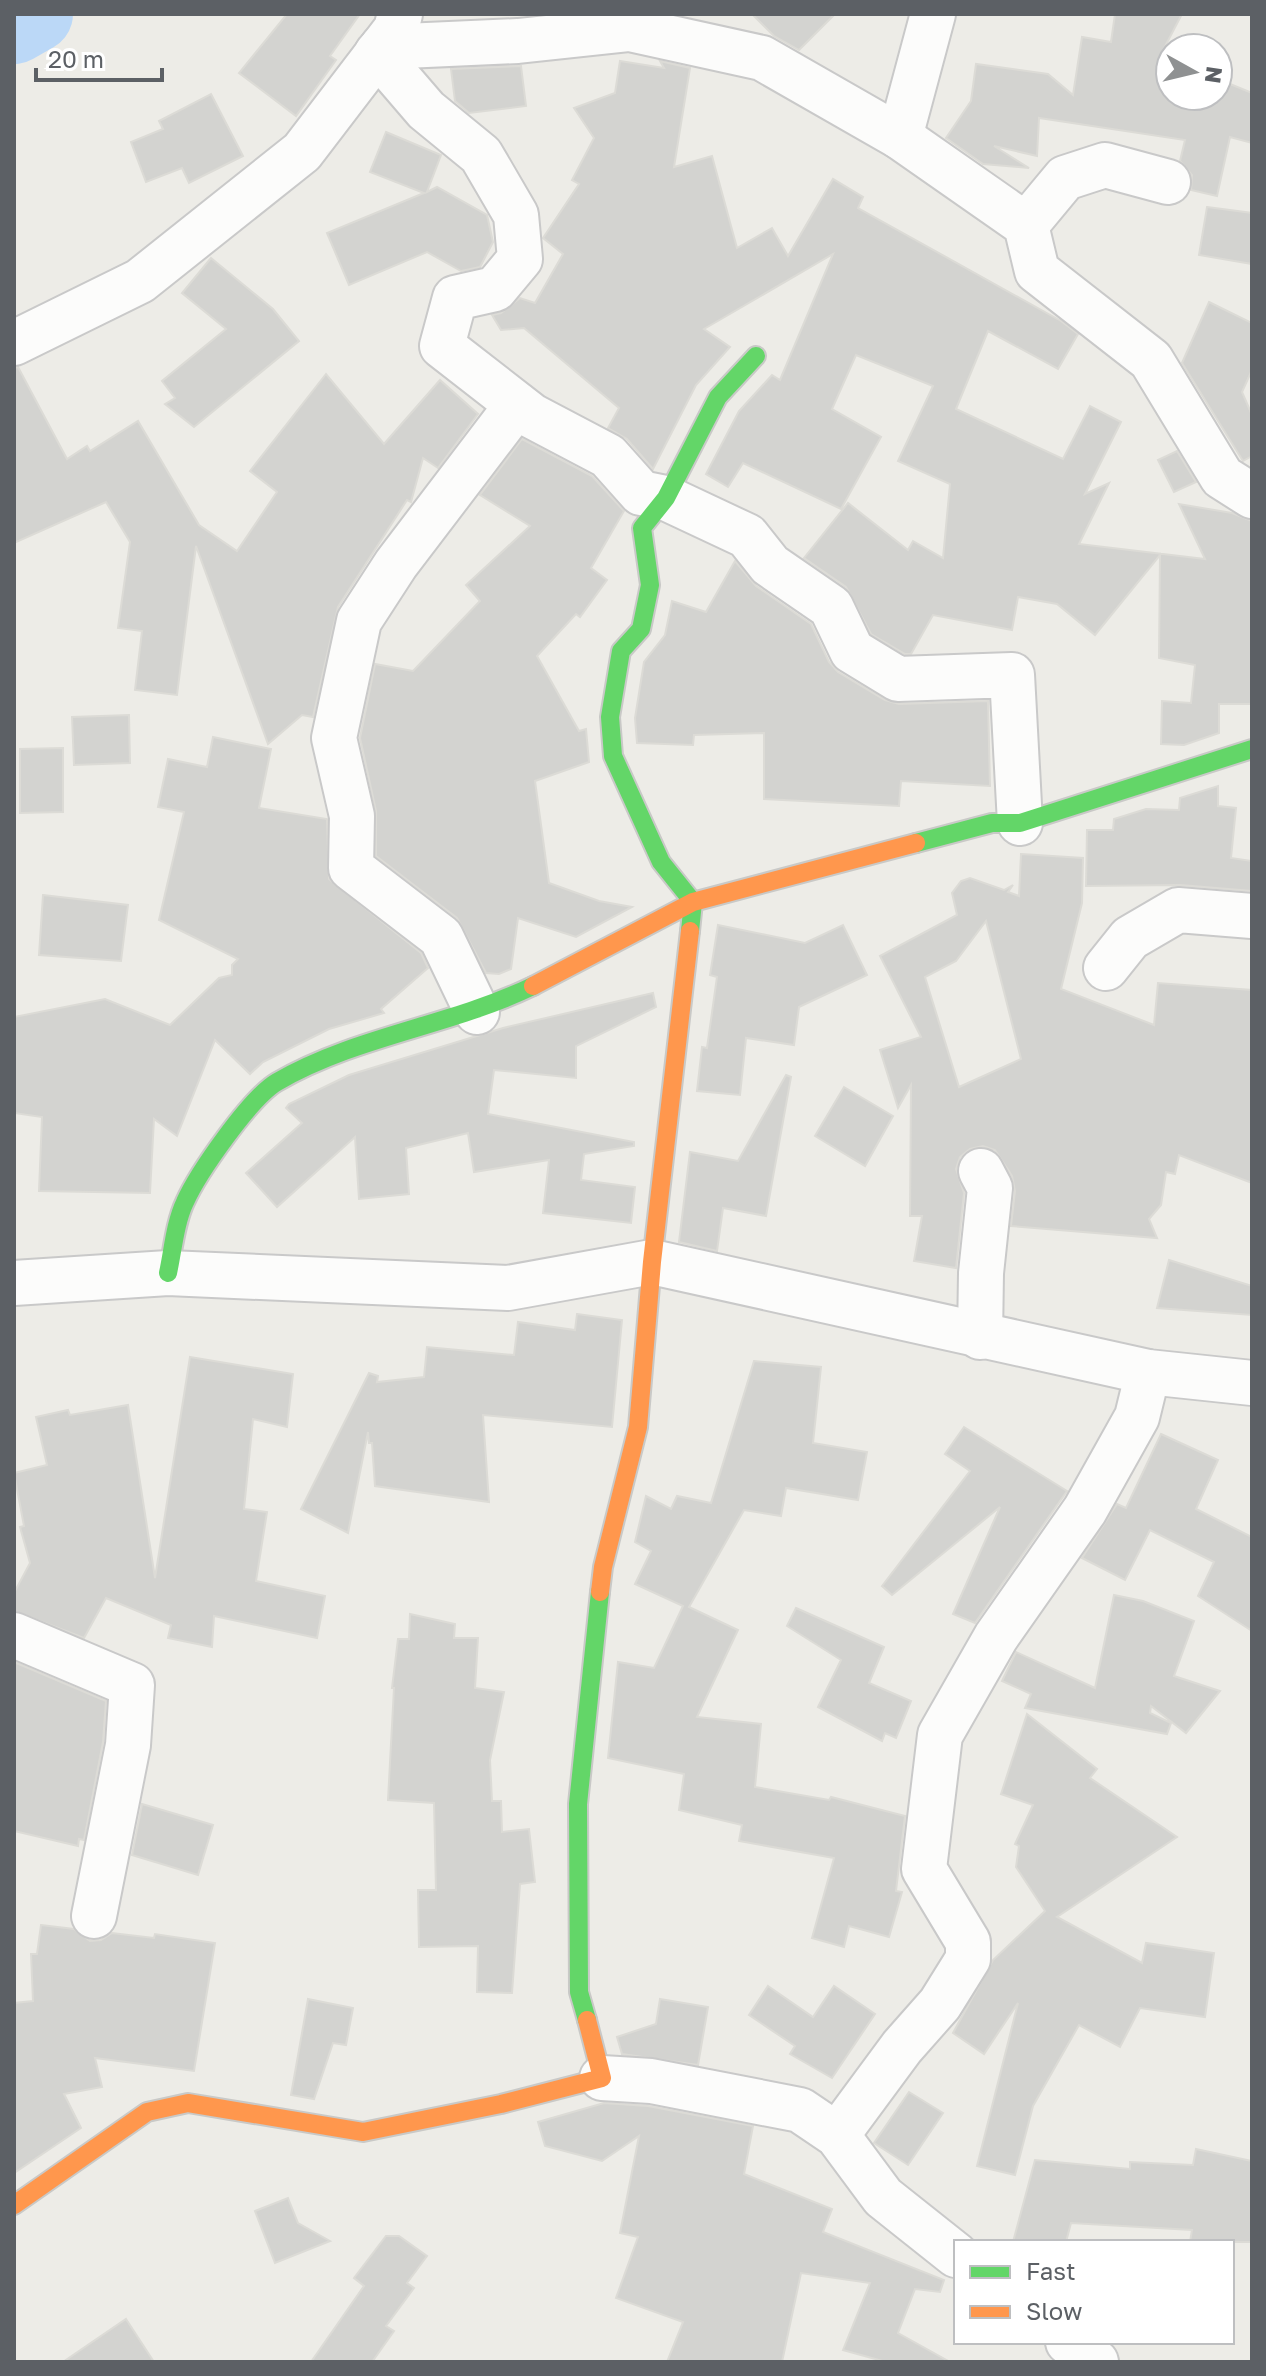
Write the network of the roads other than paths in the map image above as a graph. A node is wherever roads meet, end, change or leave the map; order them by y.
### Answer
1 (933, 14) edge
2 (386, 38) edge
3 (900, 137) junction
4 (1168, 182) dead end
5 (1026, 225) junction
6 (14, 343) edge
7 (756, 356) dead end
8 (517, 405) junction
9 (1252, 496) edge
10 (666, 498) junction
11 (1252, 749) edge
12 (1020, 823) junction
13 (693, 902) junction
14 (1252, 916) edge
15 (1106, 968) dead end
16 (477, 1012) junction
17 (981, 1171) dead end
18 (652, 1262) junction
19 (168, 1273) junction
20 (14, 1283) edge
21 (980, 1337) junction
22 (1148, 1372) junction
23 (1252, 1383) edge
24 (14, 1635) edge
25 (94, 1916) dead end
26 (602, 2078) junction
27 (837, 2135) junction
28 (14, 2205) edge
29 (954, 2253) edge
30 (1068, 2344) edge
31 (1072, 2344) edge
32 (1058, 2362) edge
33 (1096, 2362) edge

1 - 3 street
2 - 3 street
2 - 6 street
2 - 8 street
3 - 5 street
4 - 5 street
5 - 9 street
7 - 10 street
8 - 10 street
8 - 16 street
10 - 12 street
10 - 13 street
11 - 12 street
12 - 13 street
13 - 16 street
13 - 18 street
14 - 15 street
16 - 19 street
17 - 21 street
18 - 19 street
18 - 21 street
18 - 26 street
19 - 20 street
21 - 22 street
22 - 23 street
22 - 27 street
24 - 25 street
26 - 27 street
26 - 28 street
27 - 29 street
30 - 32 street
31 - 33 street

